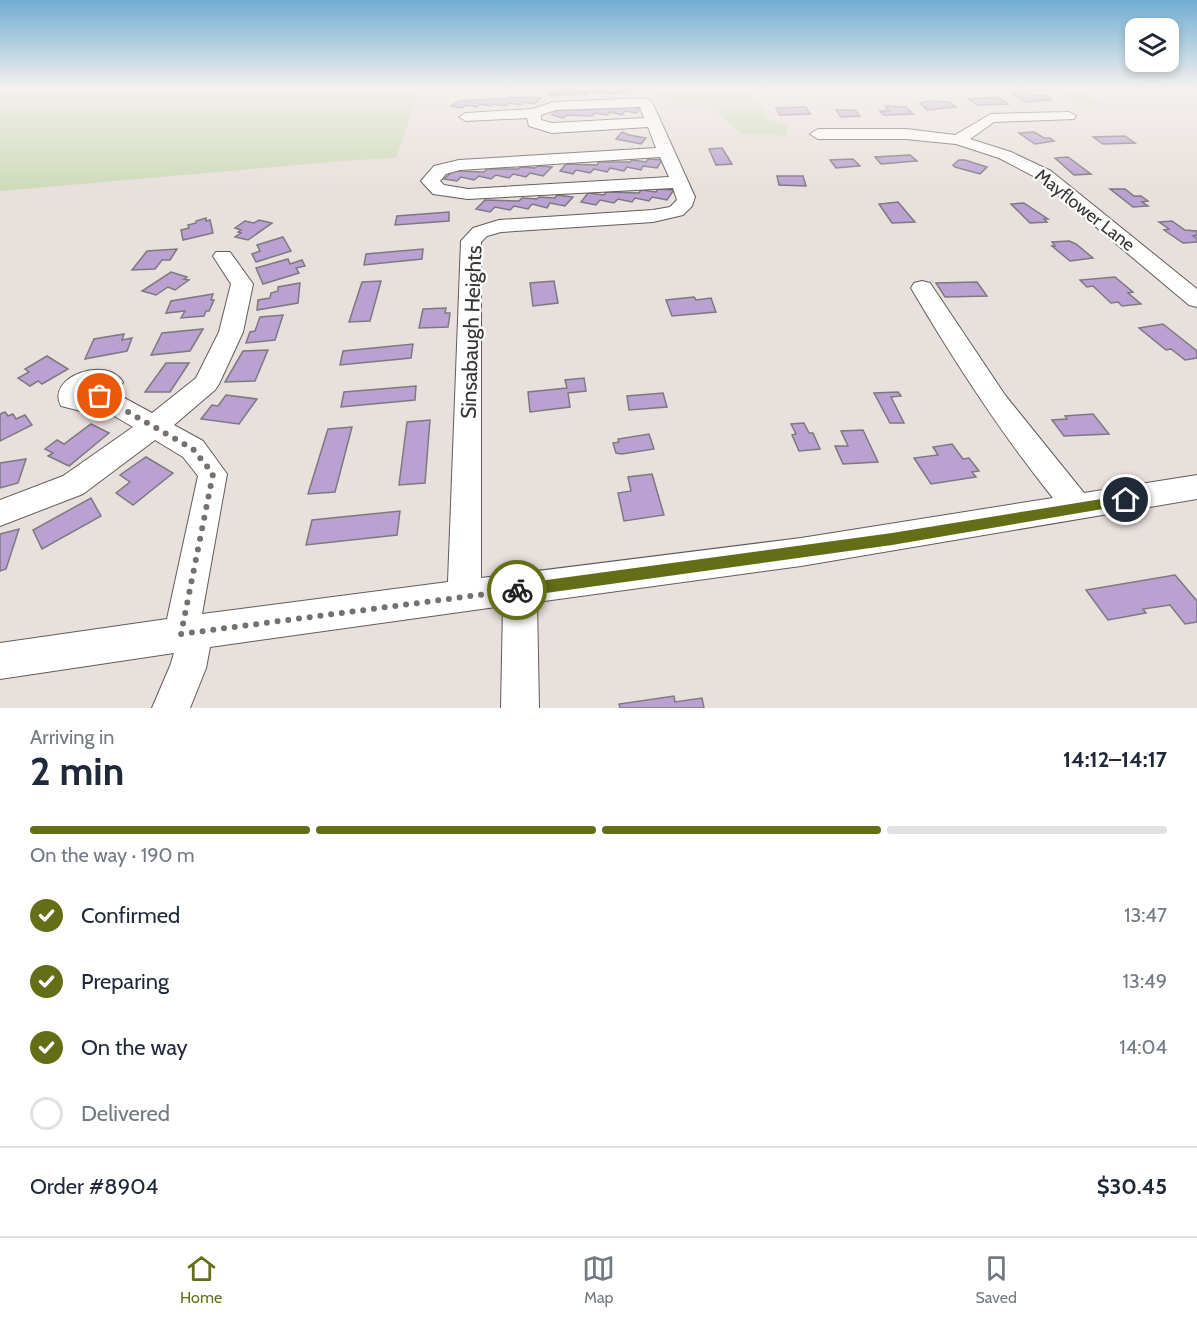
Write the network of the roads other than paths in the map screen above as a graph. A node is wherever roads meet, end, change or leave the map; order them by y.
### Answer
1 (534, 122) edge
2 (653, 122) joint
3 (985, 122) edge
4 (818, 134) dead end
5 (958, 140) junction
6 (668, 152) junction
7 (680, 182) junction
8 (223, 256) dead end
9 (921, 288) dead end
10 (1197, 300) edge
11 (100, 396) dead end
12 (155, 426) junction
13 (1197, 488) edge
14 (1079, 508) junction
15 (0, 513) edge
16 (520, 590) junction
17 (464, 596) junction
18 (188, 633) junction
19 (0, 661) edge
20 (171, 708) edge
21 (520, 708) edge

1 - 2 street
2 - 6 street, Sinsabaugh Heights
3 - 5 street
4 - 5 street, Mayflower Lane
5 - 10 street, Mayflower Lane
6 - 7 street, Sinsabaugh Heights
6 - 7 street
7 - 17 street, Sinsabaugh Heights
8 - 12 street
9 - 14 street
11 - 12 street
12 - 15 street
12 - 18 street
13 - 14 street
14 - 16 street
16 - 17 street
16 - 21 street
17 - 18 street
18 - 19 street
18 - 20 street

